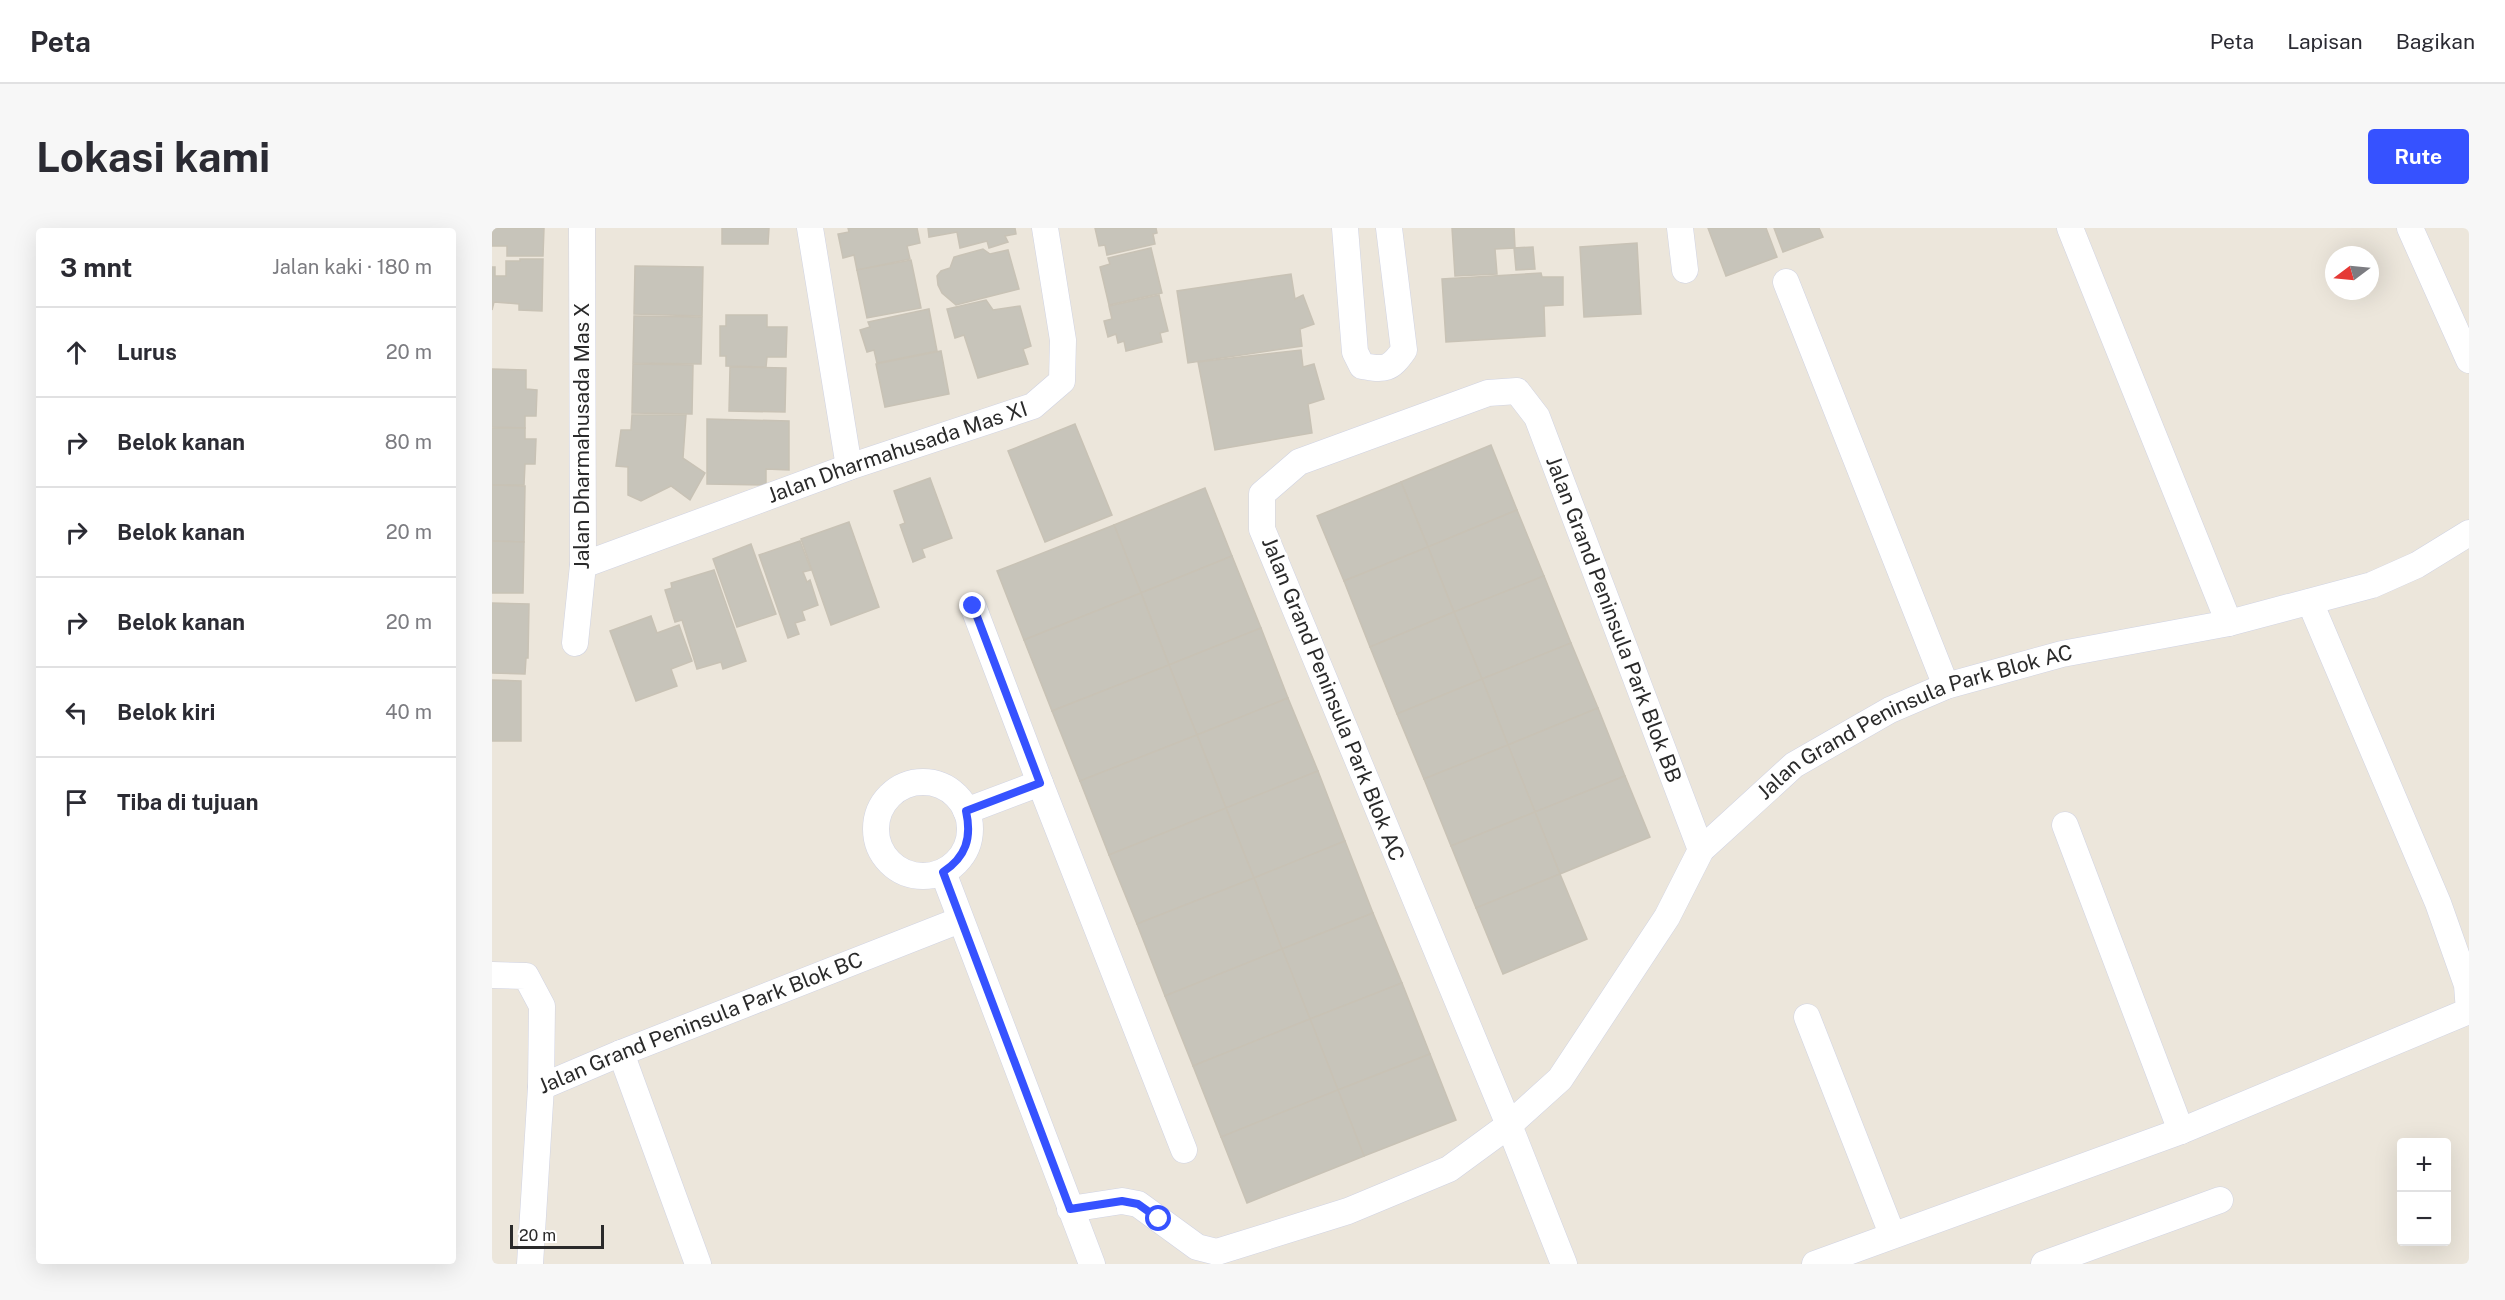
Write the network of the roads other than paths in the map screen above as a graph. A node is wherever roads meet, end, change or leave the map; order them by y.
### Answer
1 (582, 228) edge
2 (810, 228) edge
3 (1046, 228) edge
4 (1345, 228) edge
5 (1389, 228) edge
6 (1680, 228) edge
7 (2070, 228) edge
8 (2410, 228) edge
9 (1685, 270) dead end
10 (1786, 282) dead end
11 (2469, 360) edge
12 (1517, 392) joint
13 (849, 467) junction
14 (2469, 533) edge
15 (583, 565) junction
16 (2310, 602) junction
17 (973, 606) dead end
18 (2229, 623) junction
19 (575, 643) dead end
20 (1946, 686) junction
21 (1040, 783) junction
22 (966, 811) junction
23 (2065, 825) dead end
24 (1701, 850) junction
25 (943, 872) junction
26 (960, 920) junction
27 (492, 975) edge
28 (1807, 1017) dead end
29 (621, 1053) junction
30 (541, 1086) junction
31 (1509, 1125) junction
32 (2181, 1131) junction
33 (1184, 1150) dead end
34 (2220, 1200) dead end
35 (1070, 1209) junction
36 (1892, 1234) junction
37 (530, 1264) edge
38 (698, 1264) edge
39 (1092, 1264) edge
40 (1564, 1264) edge
41 (1815, 1264) edge
42 (2044, 1264) edge

1 - 15 street, Jalan Dharmahusada Mas X
2 - 13 street
3 - 13 street, Jalan Dharmahusada Mas XI
4 - 5 street
6 - 9 street
7 - 18 street
8 - 11 street
10 - 20 street
12 - 24 street, Jalan Grand Peninsula Park Blok BB
12 - 31 street, Jalan Grand Peninsula Park Blok AC
13 - 15 street, Jalan Dharmahusada Mas XI
14 - 16 street, Jalan Grand Peninsula Park Blok AC
15 - 19 street, Jalan Dharmahusada Mas X
16 - 18 street, Jalan Grand Peninsula Park Blok AC
16 - 32 street
17 - 21 street
18 - 20 street, Jalan Grand Peninsula Park Blok AC
20 - 24 street, Jalan Grand Peninsula Park Blok AC
21 - 22 street
21 - 33 street
22 - 25 street
22 - 25 street
23 - 32 street
24 - 31 street, Jalan Grand Peninsula Park Blok AC
25 - 26 street
26 - 29 street, Jalan Grand Peninsula Park Blok BC
26 - 35 street
27 - 30 street
28 - 36 street
29 - 30 street, Jalan Grand Peninsula Park Blok BC
29 - 38 street
30 - 37 street, Jalan Grand Peninsula Park Blok BC
31 - 35 street, Jalan Grand Peninsula Park Blok AC
31 - 40 street
32 - 36 street
34 - 42 street
35 - 39 street
36 - 41 street

